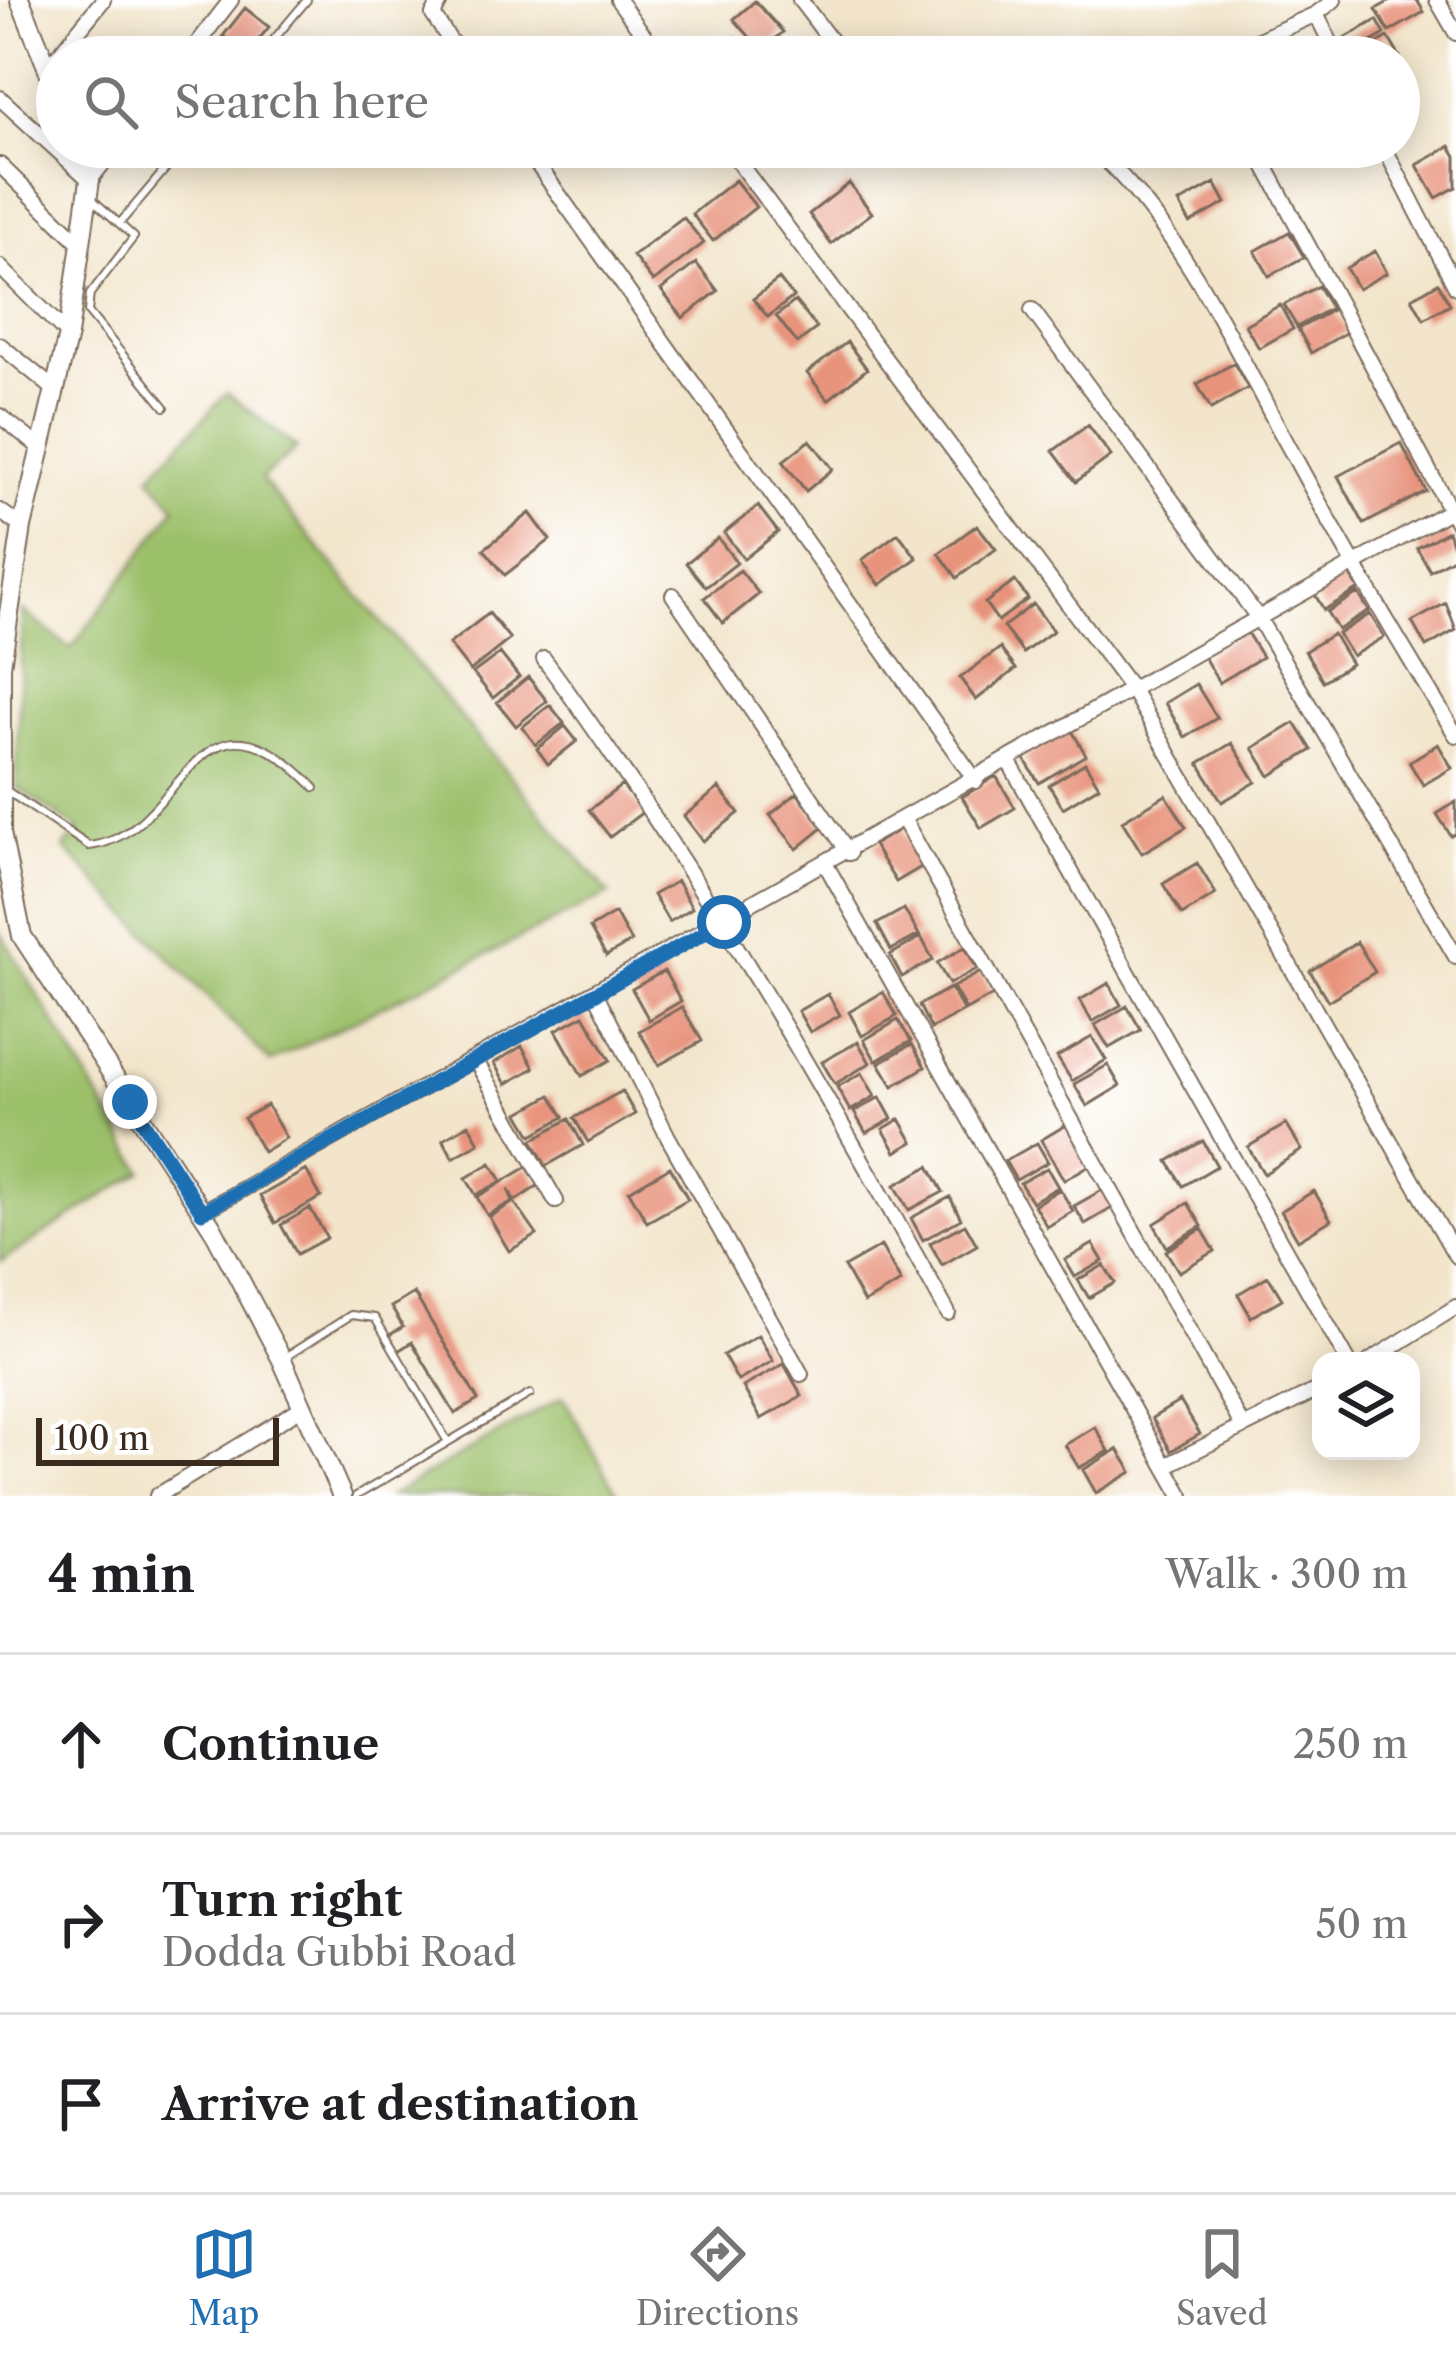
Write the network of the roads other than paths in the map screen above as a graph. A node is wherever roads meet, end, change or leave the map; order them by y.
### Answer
1 (20, 0) edge
2 (103, 0) edge
3 (231, 0) edge
4 (307, 0) edge
5 (441, 0) edge
6 (618, 0) edge
7 (800, 0) edge
8 (1334, 0) edge
9 (1437, 0) edge
10 (1316, 14) junction
11 (1456, 33) edge
12 (74, 36) edge
13 (203, 36) edge
14 (277, 36) edge
15 (446, 36) edge
16 (645, 36) edge
17 (828, 36) edge
18 (1268, 36) edge
19 (1327, 36) edge
20 (36, 39) edge
21 (0, 98) edge
22 (36, 134) edge
23 (0, 165) edge
24 (69, 168) edge
25 (84, 168) edge
26 (102, 168) edge
27 (167, 168) edge
28 (540, 168) edge
29 (743, 168) edge
30 (1115, 168) edge
31 (1266, 168) edge
32 (1395, 168) edge
33 (89, 188) junction
34 (121, 223) junction
35 (81, 244) junction
36 (0, 267) edge
37 (1456, 287) edge
38 (1032, 310) dead end
39 (68, 334) junction
40 (0, 345) edge
41 (54, 389) junction
42 (165, 407) dead end
43 (0, 416) edge
44 (41, 449) junction
45 (0, 511) edge
46 (1454, 513) edge
47 (22, 526) junction
48 (1353, 566) junction
49 (673, 595) dead end
50 (1259, 619) junction
51 (544, 659) dead end
52 (1, 666) edge
53 (1133, 691) junction
54 (1456, 735) edge
55 (1009, 762) junction
56 (976, 781) junction
57 (1, 786) edge
58 (315, 788) dead end
59 (905, 822) junction
60 (849, 853) junction
61 (826, 866) junction
62 (724, 922) junction
63 (1456, 958) edge
64 (596, 994) junction
65 (476, 1061) junction
66 (556, 1201) dead end
67 (202, 1212) junction
68 (1456, 1256) edge
69 (1456, 1307) edge
70 (948, 1313) dead end
71 (1343, 1352) edge
72 (1384, 1352) edge
73 (282, 1360) junction
74 (801, 1374) dead end
75 (1312, 1392) edge
76 (530, 1394) dead end
77 (303, 1407) junction
78 (1243, 1427) junction
79 (448, 1442) junction
80 (1165, 1466) junction
81 (158, 1496) edge
82 (342, 1496) edge
83 (356, 1496) edge
84 (1182, 1496) edge

1 - 20 main road
2 - 12 street
3 - 13 street
4 - 14 lane
5 - 15 street
6 - 16 street
7 - 17 street
8 - 10 street
9 - 11 street
10 - 18 street
10 - 19 street
21 - 22 street
23 - 35 street
24 - 33 street
25 - 33 main road
26 - 33 street
27 - 34 lane
28 - 56 street
29 - 53 street
30 - 48 street
31 - 46 street
32 - 37 street
33 - 34 lane
33 - 35 main road
34 - 42 lane
35 - 39 main road
36 - 39 street
38 - 50 street
39 - 41 main road
40 - 41 street
41 - 44 main road
43 - 44 street
44 - 47 main road
45 - 47 street
46 - 48 street
47 - 52 main road
48 - 50 street
48 - 54 street
49 - 60 street
50 - 53 street
50 - 63 street
51 - 62 street
52 - 57 main road
53 - 55 street
53 - 68 street
55 - 56 street
55 - 71 street
56 - 59 street
57 - 58 lane
57 - 67 main road
59 - 60 street
59 - 78 street
60 - 61 street
61 - 62 street
61 - 80 street
62 - 64 street
62 - 70 street
64 - 65 street
64 - 74 street
65 - 66 street
65 - 67 street
67 - 73 main road
69 - 72 street
73 - 77 main road
73 - 79 lane
75 - 78 street
76 - 79 lane
77 - 81 street
77 - 82 main road
78 - 80 street
79 - 83 lane
80 - 84 street

